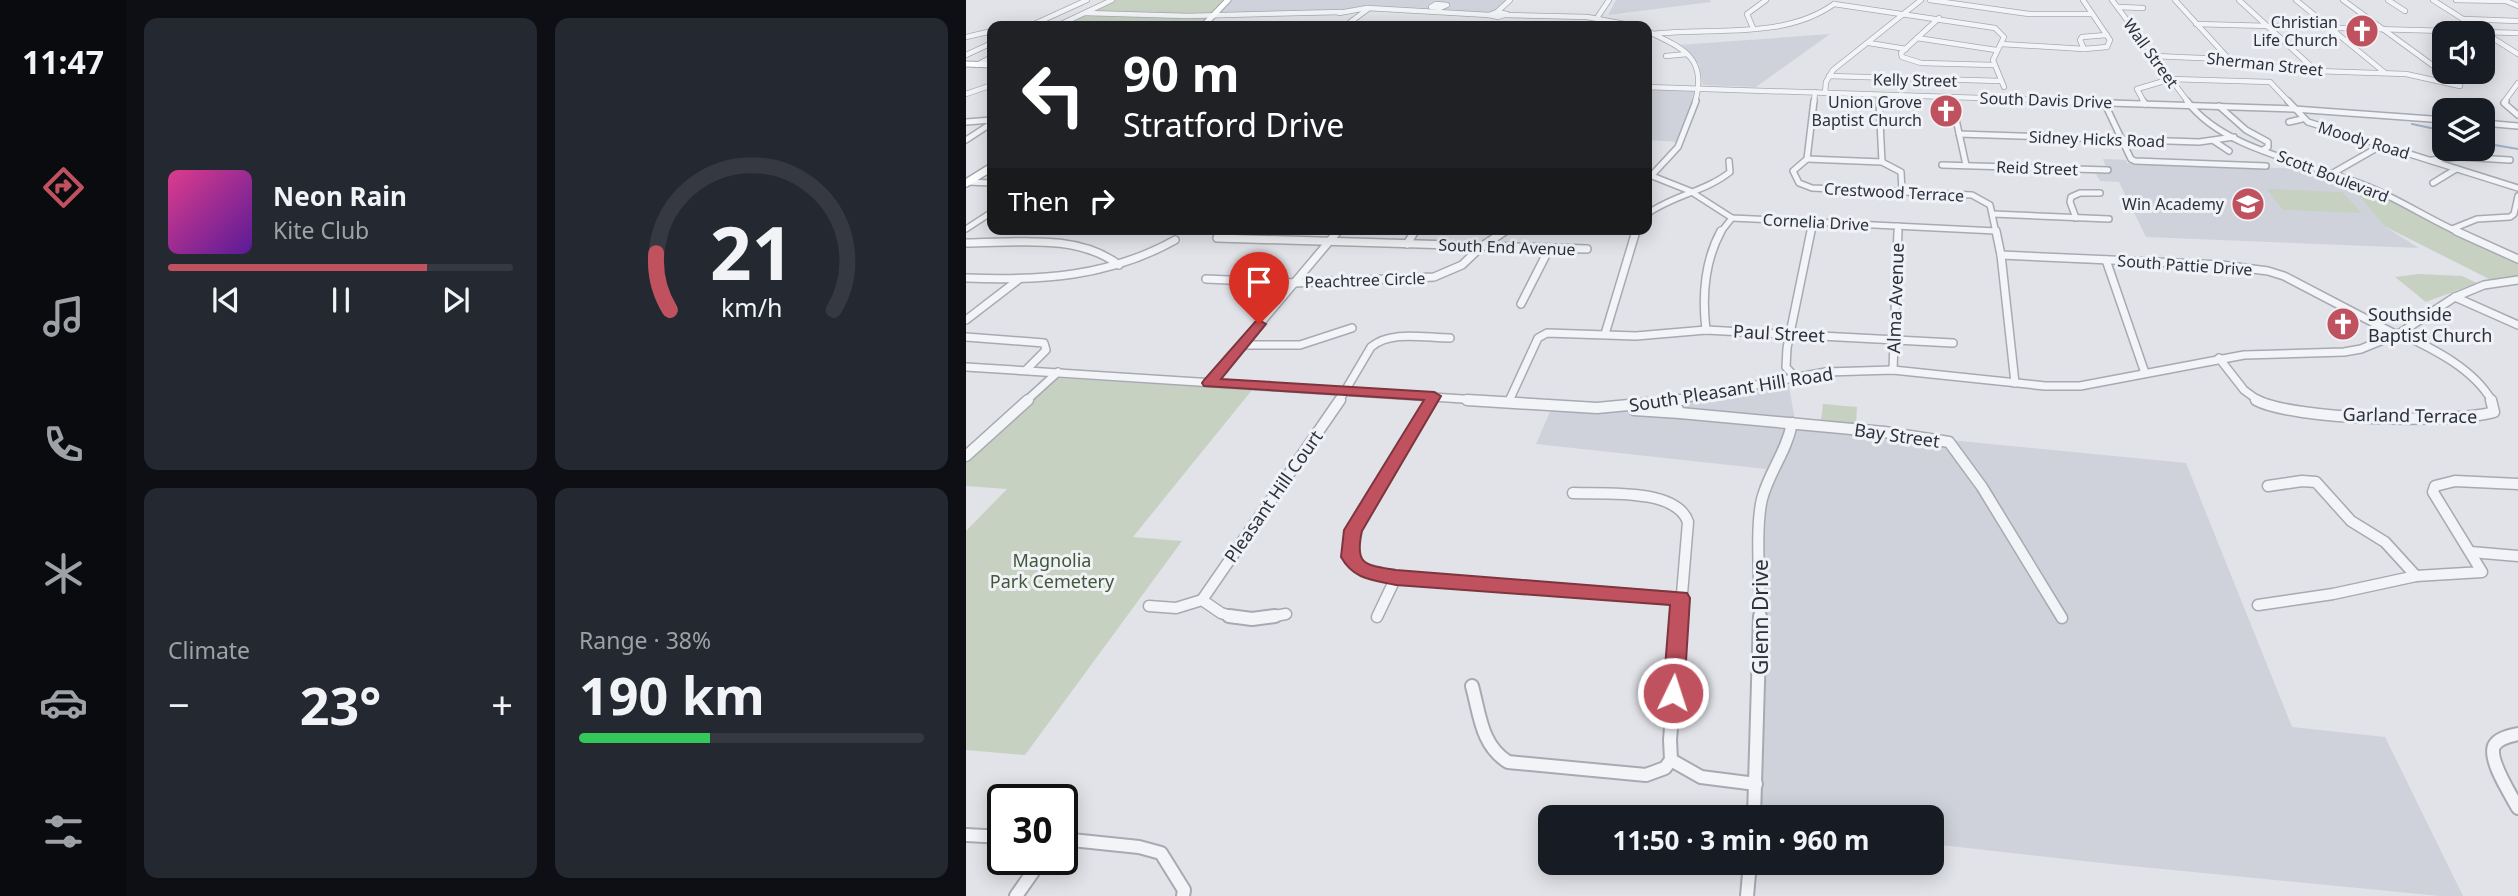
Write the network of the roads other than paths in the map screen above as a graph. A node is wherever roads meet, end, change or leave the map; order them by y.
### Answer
1 (1087, 0) edge
2 (1112, 0) edge
3 (1228, 0) edge
4 (1510, 0) edge
5 (1609, 0) edge
6 (1766, 0) edge
7 (1859, 0) edge
8 (1921, 0) edge
9 (1930, 0) edge
10 (2083, 0) edge
11 (2112, 0) edge
12 (2175, 0) edge
13 (2239, 0) edge
14 (2296, 0) edge
15 (2343, 0) edge
16 (2388, 0) edge
17 (2433, 0) edge
18 (2456, 0) edge
19 (2498, 1) edge
20 (1833, 2) edge
21 (1965, 2) edge
22 (1851, 5) junction
23 (2518, 6) edge
24 (2118, 7) junction
25 (1370, 8) junction
26 (1440, 8) dead end
27 (2143, 8) dead end
28 (1432, 10) junction
29 (2405, 11) dead end
30 (1505, 12) junction
31 (1085, 13) junction
32 (1906, 13) junction
33 (2092, 13) junction
34 (1490, 14) junction
35 (1213, 15) junction
36 (1597, 18) junction
37 (1939, 18) junction
38 (2460, 19) junction
39 (1041, 21) edge
40 (1068, 21) edge
41 (1208, 21) edge
42 (1352, 21) edge
43 (1611, 21) edge
44 (2463, 21) edge
45 (2518, 21) edge
46 (2196, 24) junction
47 (2268, 26) junction
48 (1753, 28) junction
49 (2330, 28) junction
50 (2383, 29) junction
51 (2432, 30) edge
52 (987, 32) edge
53 (2495, 32) edge
54 (2518, 33) edge
55 (1654, 34) joint
56 (2107, 35) junction
57 (966, 37) edge
58 (1917, 38) junction
59 (2495, 40) edge
60 (1869, 43) junction
61 (2001, 44) junction
62 (987, 45) edge
63 (1906, 49) junction
64 (2084, 49) junction
65 (1996, 50) junction
66 (1687, 54) junction
67 (2518, 54) edge
68 (966, 55) edge
69 (1667, 56) dead end
70 (2154, 56) junction
71 (2228, 58) junction
72 (987, 60) edge
73 (966, 64) edge
74 (977, 65) junction
75 (987, 65) edge
76 (1994, 65) junction
77 (2432, 65) edge
78 (2315, 71) junction
79 (2384, 72) junction
80 (1829, 76) junction
81 (2171, 79) junction
82 (2432, 80) edge
83 (2518, 83) edge
84 (2450, 84) edge
85 (2460, 86) dead end
86 (987, 87) edge
87 (1652, 87) edge
88 (966, 88) edge
89 (1699, 89) junction
90 (980, 90) junction
91 (987, 92) edge
92 (1815, 92) junction
93 (1825, 93) junction
94 (966, 94) edge
95 (1879, 95) junction
96 (1951, 97) junction
97 (2104, 102) junction
98 (2145, 104) junction
99 (2190, 106) junction
100 (2219, 106) junction
101 (2294, 109) junction
102 (2518, 115) edge
103 (2302, 119) junction
104 (2432, 119) edge
105 (987, 121) edge
106 (966, 122) edge
107 (2289, 122) dead end
108 (2495, 124) edge
109 (987, 125) edge
110 (2518, 126) edge
111 (1959, 134) junction
112 (2234, 137) junction
113 (2121, 139) junction
114 (966, 140) edge
115 (2214, 141) junction
116 (2382, 145) junction
117 (2263, 150) junction
118 (2229, 151) dead end
119 (1807, 159) junction
120 (2430, 160) junction
121 (2510, 160) dead end
122 (1729, 161) dead end
123 (1882, 162) junction
124 (1942, 165) dead end
125 (1966, 165) junction
126 (2266, 166) dead end
127 (2456, 169) junction
128 (987, 170) edge
129 (2108, 170) dead end
130 (1652, 172) edge
131 (2333, 173) junction
132 (1652, 175) edge
133 (967, 182) edge
134 (987, 183) edge
135 (2433, 183) dead end
136 (2518, 188) edge
137 (1690, 191) junction
138 (1902, 191) junction
139 (2099, 193) dead end
140 (2518, 196) edge
141 (1652, 211) edge
142 (1993, 214) junction
143 (987, 215) edge
144 (1732, 218) junction
145 (2076, 218) junction
146 (2109, 219) dead end
147 (1813, 222) junction
148 (1898, 226) junction
149 (966, 229) edge
150 (2452, 229) junction
151 (1996, 230) junction
152 (1251, 235) edge
153 (1335, 235) edge
154 (1413, 235) edge
155 (1499, 235) edge
156 (1635, 235) edge
157 (1217, 238) dead end
158 (1247, 239) junction
159 (1175, 240) dead end
160 (1329, 242) junction
161 (966, 243) edge
162 (1407, 244) junction
163 (1481, 247) junction
164 (1549, 248) junction
165 (1587, 249) dead end
166 (2508, 253) junction
167 (2518, 253) edge
168 (2001, 255) junction
169 (2518, 259) edge
170 (2106, 260) junction
171 (1119, 265) junction
172 (966, 278) edge
173 (1206, 279) dead end
174 (1018, 280) junction
175 (2518, 280) edge
176 (1294, 283) junction
177 (2455, 297) junction
178 (1521, 304) dead end
179 (966, 320) edge
180 (2518, 325) edge
181 (1352, 328) dead end
182 (1706, 330) junction
183 (1605, 334) junction
184 (1791, 334) junction
185 (2398, 334) junction
186 (966, 337) edge
187 (1450, 338) dead end
188 (1893, 339) junction
189 (1953, 343) dead end
190 (1242, 345) junction
191 (2219, 358) junction
192 (966, 367) edge
193 (1026, 370) junction
194 (1893, 370) junction
195 (1058, 372) junction
196 (2145, 373) junction
197 (1794, 376) junction
198 (1210, 383) junction
199 (2015, 383) junction
200 (1345, 392) junction
201 (1434, 396) junction
202 (1509, 401) junction
203 (1673, 401) junction
204 (1597, 408) junction
205 (1680, 413) junction
206 (1792, 423) junction
207 (966, 456) edge
208 (2518, 484) edge
209 (2268, 486) dead end
210 (1573, 493) dead end
211 (2471, 552) junction
212 (2518, 556) edge
213 (2416, 576) junction
214 (1396, 578) junction
215 (1680, 598) junction
216 (1202, 600) junction
217 (2258, 605) dead end
218 (1149, 606) dead end
219 (1286, 614) dead end
220 (1377, 617) dead end
221 (2062, 618) dead end
222 (1472, 686) dead end
223 (2518, 733) edge
224 (1671, 760) junction
225 (1756, 784) junction
226 (1755, 805) edge
227 (2518, 808) edge
228 (966, 835) edge
229 (987, 836) edge
230 (1078, 841) edge
231 (1031, 875) edge
232 (1749, 875) edge
233 (1016, 896) edge
234 (1183, 896) edge
235 (1747, 896) edge

1 - 39 street
2 - 31 street
3 - 35 main road
4 - 30 street
5 - 36 street
6 - 48 street
7 - 22 street
8 - 32 street
9 - 21 street
10 - 33 street
11 - 24 street, Wall Street
12 - 46 street
13 - 47 street
14 - 49 street
15 - 50 street
16 - 29 street
17 - 38 street
18 - 19 street
19 - 23 street
20 - 22 street
20 - 48 street
21 - 33 street
22 - 32 street
24 - 27 street
24 - 70 street, Wall Street
25 - 28 street
25 - 35 street
25 - 42 street
26 - 28 street
28 - 34 street
30 - 34 street
30 - 34 street
30 - 36 street
31 - 35 street
31 - 40 street
32 - 37 street
32 - 60 street
33 - 56 street
35 - 41 main road
36 - 43 street
37 - 58 street
37 - 61 street
38 - 44 street
38 - 45 street
46 - 47 street
46 - 71 street
47 - 49 street
47 - 78 street
48 - 55 street
49 - 50 street
49 - 79 street
50 - 51 street
50 - 77 street
52 - 57 street
53 - 54 street
55 - 66 street
56 - 64 street
56 - 64 street
58 - 63 street
58 - 65 street
59 - 67 street
60 - 63 street
60 - 80 street
61 - 64 street
61 - 65 street
62 - 68 street
63 - 76 street
65 - 76 street
66 - 69 street
66 - 89 street
70 - 71 street, Sherman Street
70 - 81 street, Wall Street
71 - 78 street, Sherman Street
72 - 74 street
73 - 74 main road
74 - 75 main road
76 - 80 street, Kelly Street
78 - 79 street, Sherman Street
79 - 82 street, Sherman Street
80 - 93 street
81 - 98 street, Moody Road
81 - 99 street, Wall Street
81 - 101 street, Moody Road
83 - 102 street
84 - 85 street, Sherman Street
86 - 90 street
87 - 89 street, South Davis Drive
88 - 90 street
89 - 92 street, South Davis Drive
89 - 130 street
90 - 91 street
90 - 94 street
92 - 93 street, South Davis Drive
92 - 119 street, Crestwood Terrace
93 - 95 street, South Davis Drive
95 - 96 street, South Davis Drive
95 - 123 street
96 - 97 street, South Davis Drive
96 - 111 street
97 - 98 street, South Davis Drive
97 - 113 street
98 - 99 street, South Davis Drive
99 - 100 street, South Davis Drive
99 - 112 street, Scott Boulevard
100 - 101 street, South Davis Drive
100 - 117 street
101 - 103 street, Moody Road
101 - 104 street, South Davis Drive
103 - 107 street
103 - 116 street, Moody Road
105 - 106 street
108 - 110 street
109 - 114 street
111 - 113 street, Sidney Hicks Road
111 - 125 street
112 - 115 street, Sidney Hicks Road
112 - 117 street, Scott Boulevard
113 - 115 street, Sidney Hicks Road
113 - 126 street
115 - 118 street
116 - 120 street, Moody Road
116 - 131 street
117 - 131 street, Scott Boulevard
119 - 123 street
119 - 138 street, Crestwood Terrace
120 - 121 street
120 - 127 street, Moody Road
122 - 137 street
123 - 138 street
124 - 125 street, Reid Street
125 - 129 street, Reid Street
127 - 135 street
127 - 136 street, Moody Road
128 - 133 main road
131 - 150 street, Scott Boulevard
132 - 137 street, Cornelia Drive
133 - 134 street
137 - 141 street
137 - 144 street, Cornelia Drive
138 - 142 street, Crestwood Terrace
139 - 145 street
140 - 150 street
142 - 145 street
142 - 151 street
143 - 149 street
144 - 147 street, Cornelia Drive
144 - 182 street
145 - 146 street
147 - 148 street, Cornelia Drive
147 - 184 street
148 - 151 street, Cornelia Drive
148 - 188 street, Alma Avenue
150 - 166 street, Scott Boulevard
151 - 168 street
152 - 158 street
153 - 160 street
154 - 162 street
155 - 163 street, Peachtree Circle
156 - 183 street
157 - 158 street, South End Avenue
158 - 160 street, South End Avenue
159 - 171 street
160 - 162 street, South End Avenue
160 - 176 street
161 - 171 street
162 - 163 street, South End Avenue
163 - 164 street, South End Avenue
163 - 176 street, Peachtree Circle
164 - 165 street, South End Avenue
164 - 178 street
166 - 167 street
166 - 169 street, Scott Boulevard
168 - 170 street, South Pattie Drive
168 - 199 street
170 - 185 street, South Pattie Drive
170 - 196 street
171 - 174 street
172 - 174 street
173 - 176 street, Peachtree Circle
174 - 179 street
175 - 177 street, South Pleasant Hill Road
176 - 190 street
177 - 180 street
177 - 185 street, South Pleasant Hill Road
181 - 190 street
182 - 183 street, Paul Street
182 - 184 street, Paul Street
183 - 202 street, Paul Street
184 - 188 street, Paul Street
184 - 197 street
185 - 191 street, South Pleasant Hill Road
185 - 191 street, Garland Terrace
186 - 193 street
187 - 200 street, Pleasant Hill Court
188 - 189 street, Paul Street
188 - 194 street, Alma Avenue
190 - 198 street
191 - 196 street, South Pleasant Hill Road
192 - 193 street, South Pleasant Hill Road
193 - 195 street, South Pleasant Hill Road
194 - 197 street, South Pleasant Hill Road
194 - 199 street, South Pleasant Hill Road
195 - 198 street, South Pleasant Hill Road
195 - 207 street
196 - 199 street, South Pleasant Hill Road
197 - 203 street, South Pleasant Hill Road
198 - 200 street, South Pleasant Hill Road
200 - 201 street, South Pleasant Hill Road
200 - 216 street, Pleasant Hill Court
201 - 202 street, South Pleasant Hill Road
201 - 214 street
202 - 204 street, South Pleasant Hill Road
203 - 204 street, South Pleasant Hill Road
203 - 205 street
204 - 205 street, Bay Street
205 - 206 street, Bay Street
206 - 221 street, Bay Street
206 - 225 street, Glenn Drive
208 - 211 street
209 - 213 street
210 - 215 street
211 - 212 street
211 - 213 street
213 - 217 street
214 - 215 street
214 - 220 street
215 - 224 street
216 - 218 street
216 - 219 street
222 - 224 street
223 - 227 street
224 - 225 street
225 - 226 street, Glenn Drive
228 - 229 street
230 - 234 street
231 - 233 street
232 - 235 street

